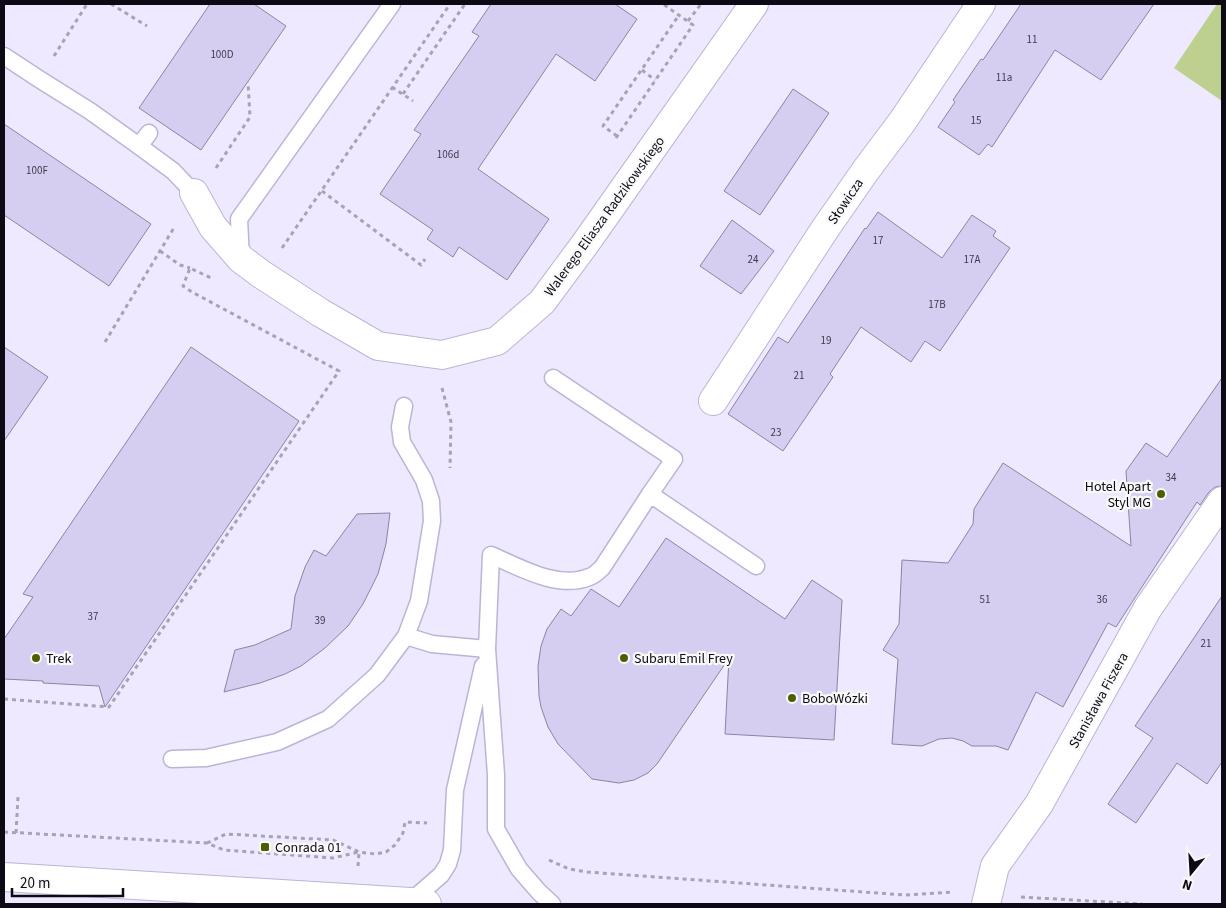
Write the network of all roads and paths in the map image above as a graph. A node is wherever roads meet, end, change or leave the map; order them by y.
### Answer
1 (87, 4) edge
2 (111, 4) edge
3 (392, 4) edge
4 (450, 4) edge
5 (465, 4) edge
6 (663, 4) edge
7 (701, 4) edge
8 (754, 4) edge
9 (981, 4) edge
10 (679, 15) junction
11 (688, 22) junction
12 (147, 26) dead end
13 (4, 56) edge
14 (642, 70) junction
15 (39, 80) junction
16 (656, 80) junction
17 (248, 82) dead end
18 (392, 87) junction
19 (403, 94) junction
20 (413, 101) dead end
21 (617, 136) junction
22 (612, 144) dead end
23 (214, 171) dead end
24 (322, 191) junction
25 (194, 193) junction
26 (160, 251) junction
27 (425, 258) dead end
28 (251, 267) junction
29 (190, 268) junction
30 (211, 278) dead end
31 (105, 342) dead end
32 (432, 354) junction
33 (553, 378) dead end
34 (712, 401) dead end
35 (404, 406) dead end
36 (650, 494) junction
37 (1222, 501) edge
38 (431, 512) junction
39 (756, 566) dead end
40 (406, 636) junction
41 (487, 649) junction
42 (4, 699) edge
43 (172, 759) dead end
44 (18, 797) dead end
45 (424, 823) dead end
46 (4, 832) edge
47 (16, 833) junction
48 (207, 843) junction
49 (359, 852) junction
50 (547, 858) dead end
51 (358, 865) dead end
52 (4, 877) edge
53 (987, 900) edge
54 (419, 903) edge
55 (552, 904) edge
56 (1142, 904) edge

1 - 15 path
2 - 12 path
3 - 28 lane
4 - 18 path
5 - 19 path
6 - 10 path
7 - 11 path
8 - 32 street, Walerego Eliasza Radzikowskiego
9 - 34 street, Słowicza
10 - 11 path
10 - 14 path
11 - 16 path
13 - 15 lane
14 - 16 path
14 - 21 path
15 - 25 lane
16 - 21 path
17 - 23 path
18 - 19 path
18 - 24 path
19 - 20 path
21 - 22 path
24 - 27 path
24 - 28 path
25 - 26 path
25 - 28 street, Walerego Eliasza Radzikowskiego
26 - 29 path
26 - 31 path
28 - 32 street, Walerego Eliasza Radzikowskiego
29 - 30 path
29 - 42 path
32 - 38 path
33 - 36 lane
35 - 38 lane
36 - 39 lane
36 - 41 lane
37 - 53 street, Stanisława Fiszera
38 - 40 lane
40 - 41 lane
40 - 43 lane
41 - 54 lane
41 - 55 lane
44 - 47 path
45 - 49 path
46 - 47 path
47 - 48 path
48 - 49 path
48 - 49 path
49 - 51 path
50 - 53 path
52 - 54 street
53 - 56 path

